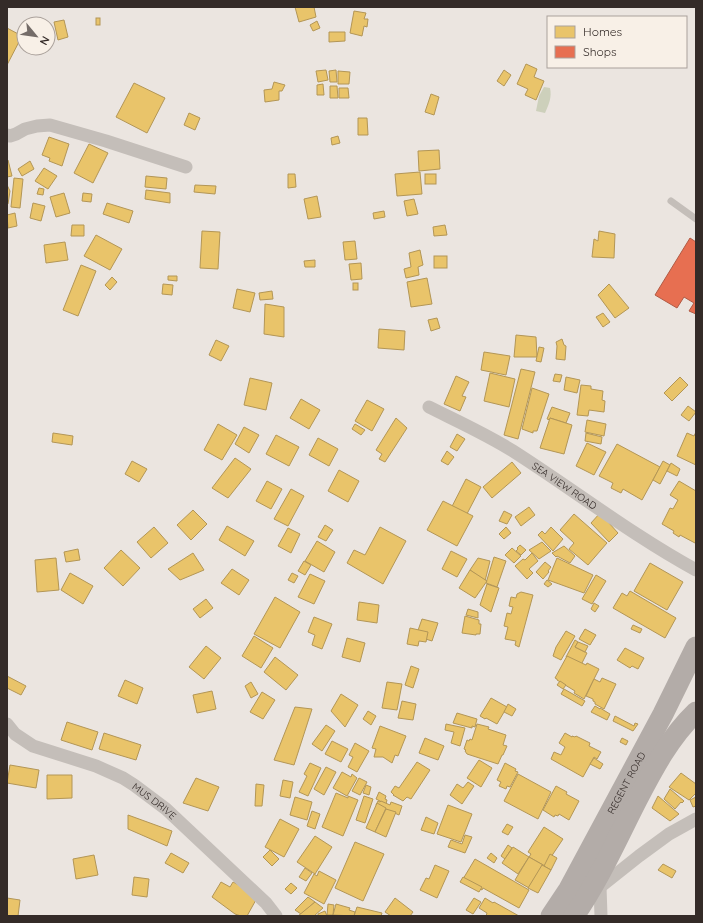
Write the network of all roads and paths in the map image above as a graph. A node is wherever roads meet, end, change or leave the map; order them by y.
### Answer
1 (7, 135) edge
2 (186, 167) dead end
3 (671, 201) dead end
4 (696, 219) edge
5 (429, 407) dead end
6 (696, 570) edge
7 (696, 647) edge
8 (696, 712) edge
9 (7, 724) edge
10 (696, 819) edge
11 (588, 852) junction
12 (600, 882) junction
13 (276, 916) edge
14 (551, 916) edge
15 (574, 916) edge
16 (601, 916) edge

1 - 2 street
3 - 4 lane
5 - 6 street, SEA VIEW ROAD
7 - 11 main road, REGENT ROAD
8 - 12 main road, REGENT ROAD
9 - 13 street, MUS DRIVE
10 - 12 street
11 - 12 street
11 - 14 main road, REGENT ROAD
12 - 15 main road, REGENT ROAD
12 - 16 street

